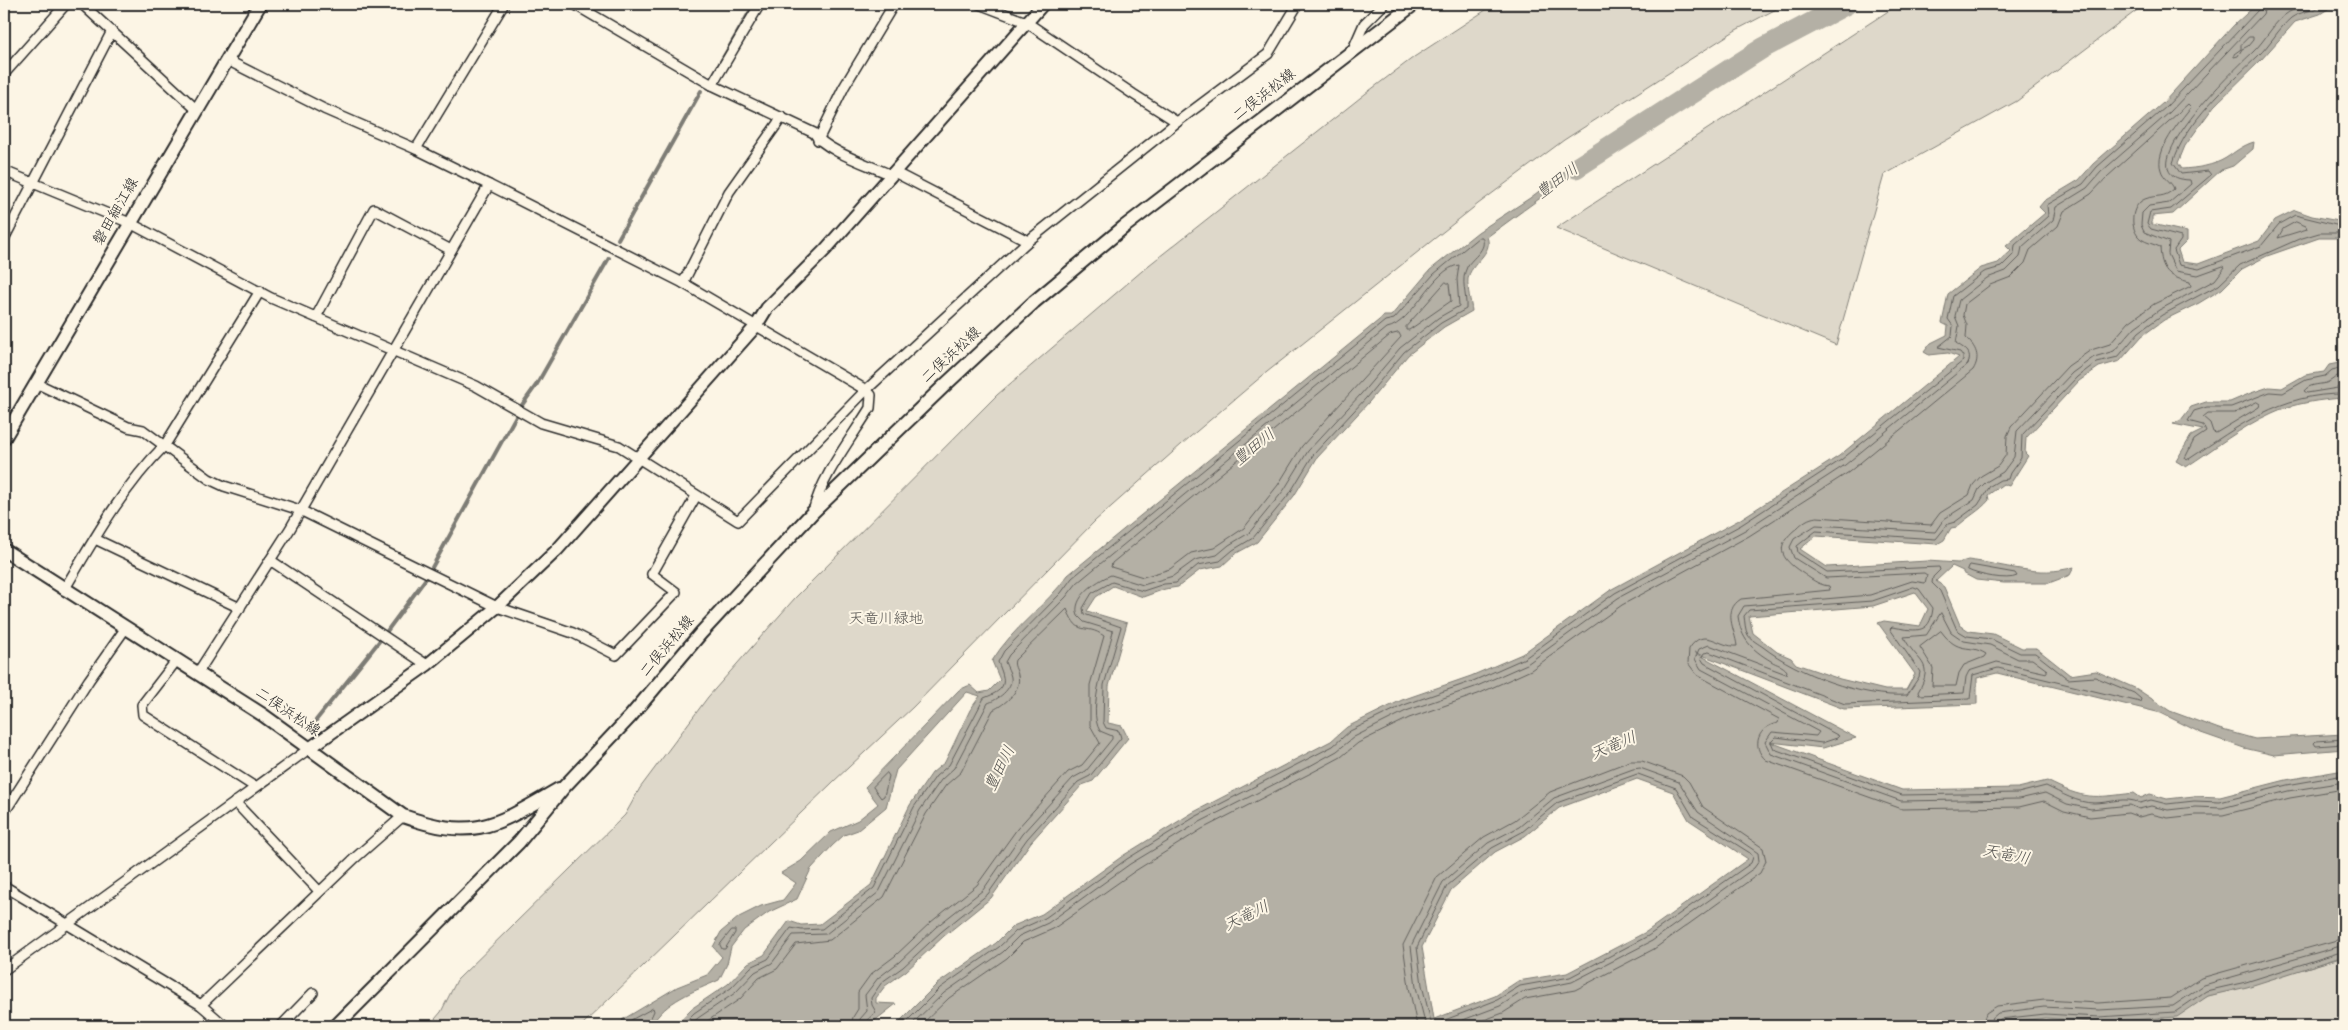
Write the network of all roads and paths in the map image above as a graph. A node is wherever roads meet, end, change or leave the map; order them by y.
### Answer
1 (66, 4) edge
2 (82, 4) edge
3 (260, 4) edge
4 (504, 4) edge
5 (574, 4) edge
6 (760, 4) edge
7 (894, 4) edge
8 (979, 4) edge
9 (1043, 4) edge
10 (1298, 4) edge
11 (1384, 4) edge
12 (1414, 4) edge
13 (1026, 22) junction
14 (112, 31) junction
15 (1353, 49) junction
16 (227, 60) junction
17 (4, 74) edge
18 (712, 85) junction
19 (197, 110) junction
20 (782, 117) junction
21 (1177, 122) junction
22 (818, 140) junction
23 (416, 149) junction
24 (4, 171) edge
25 (890, 175) junction
26 (34, 184) junction
27 (489, 184) junction
28 (130, 224) junction
29 (4, 239) edge
30 (1028, 241) junction
31 (451, 250) junction
32 (683, 283) junction
33 (260, 291) junction
34 (316, 317) junction
35 (756, 326) junction
36 (393, 350) junction
37 (36, 384) junction
38 (866, 390) junction
39 (4, 438) edge
40 (165, 445) junction
41 (639, 458) junction
42 (696, 496) junction
43 (300, 510) junction
44 (813, 512) junction
45 (95, 539) junction
46 (4, 550) edge
47 (270, 560) junction
48 (64, 590) junction
49 (498, 607) junction
50 (240, 608) junction
51 (125, 629) junction
52 (176, 661) junction
53 (427, 665) junction
54 (197, 674) junction
55 (310, 748) junction
56 (255, 787) junction
57 (564, 787) junction
58 (235, 802) junction
59 (4, 813) edge
60 (403, 816) junction
61 (4, 886) edge
62 (320, 891) junction
63 (65, 923) junction
64 (4, 970) edge
65 (313, 993) dead end
66 (200, 1005) junction
67 (224, 1026) edge
68 (281, 1026) edge
69 (336, 1026) edge

1 - 17 street
2 - 14 street
3 - 16 main road, 磐田細江線
4 - 23 street
5 - 18 street
6 - 18 street
7 - 22 street
8 - 13 street
9 - 13 street
10 - 21 street
11 - 15 street
12 - 15 main road, 二俣浜松線
13 - 21 street
13 - 25 street
14 - 19 street
14 - 26 street
15 - 44 main road, 二俣浜松線
16 - 19 main road, 磐田細江線
16 - 23 street
18 - 20 street
19 - 28 main road, 磐田細江線
20 - 22 street
20 - 32 street
21 - 30 street
22 - 25 street
23 - 27 street
24 - 26 street
25 - 30 street
25 - 35 street
26 - 28 street
26 - 29 street
27 - 31 street
27 - 32 street
28 - 33 street
28 - 37 main road, 磐田細江線
30 - 38 street
31 - 34 street
31 - 36 street
32 - 35 street
33 - 34 street
33 - 40 street
34 - 36 street
35 - 38 street
35 - 41 street
36 - 41 street
36 - 43 street
37 - 39 main road, 磐田細江線
37 - 40 street
38 - 42 street
38 - 44 street
40 - 43 street
40 - 45 street
41 - 42 street
41 - 49 street
42 - 49 street
43 - 47 street
43 - 49 street
44 - 57 main road, 二俣浜松線
45 - 48 street
45 - 50 street
46 - 48 main road, 二俣浜松線
47 - 50 street
47 - 53 street
48 - 51 main road, 二俣浜松線
49 - 53 street
50 - 54 street
51 - 52 main road, 二俣浜松線
51 - 59 street
52 - 54 main road, 二俣浜松線
52 - 56 street
53 - 55 street
54 - 55 main road, 二俣浜松線
55 - 56 street
55 - 60 main road, 二俣浜松線
56 - 58 street
57 - 60 main road, 二俣浜松線
57 - 69 main road, 二俣浜松線
58 - 62 street
58 - 63 street
60 - 62 street
61 - 63 street
62 - 66 street
63 - 64 street
63 - 66 street
65 - 68 street
66 - 67 street

